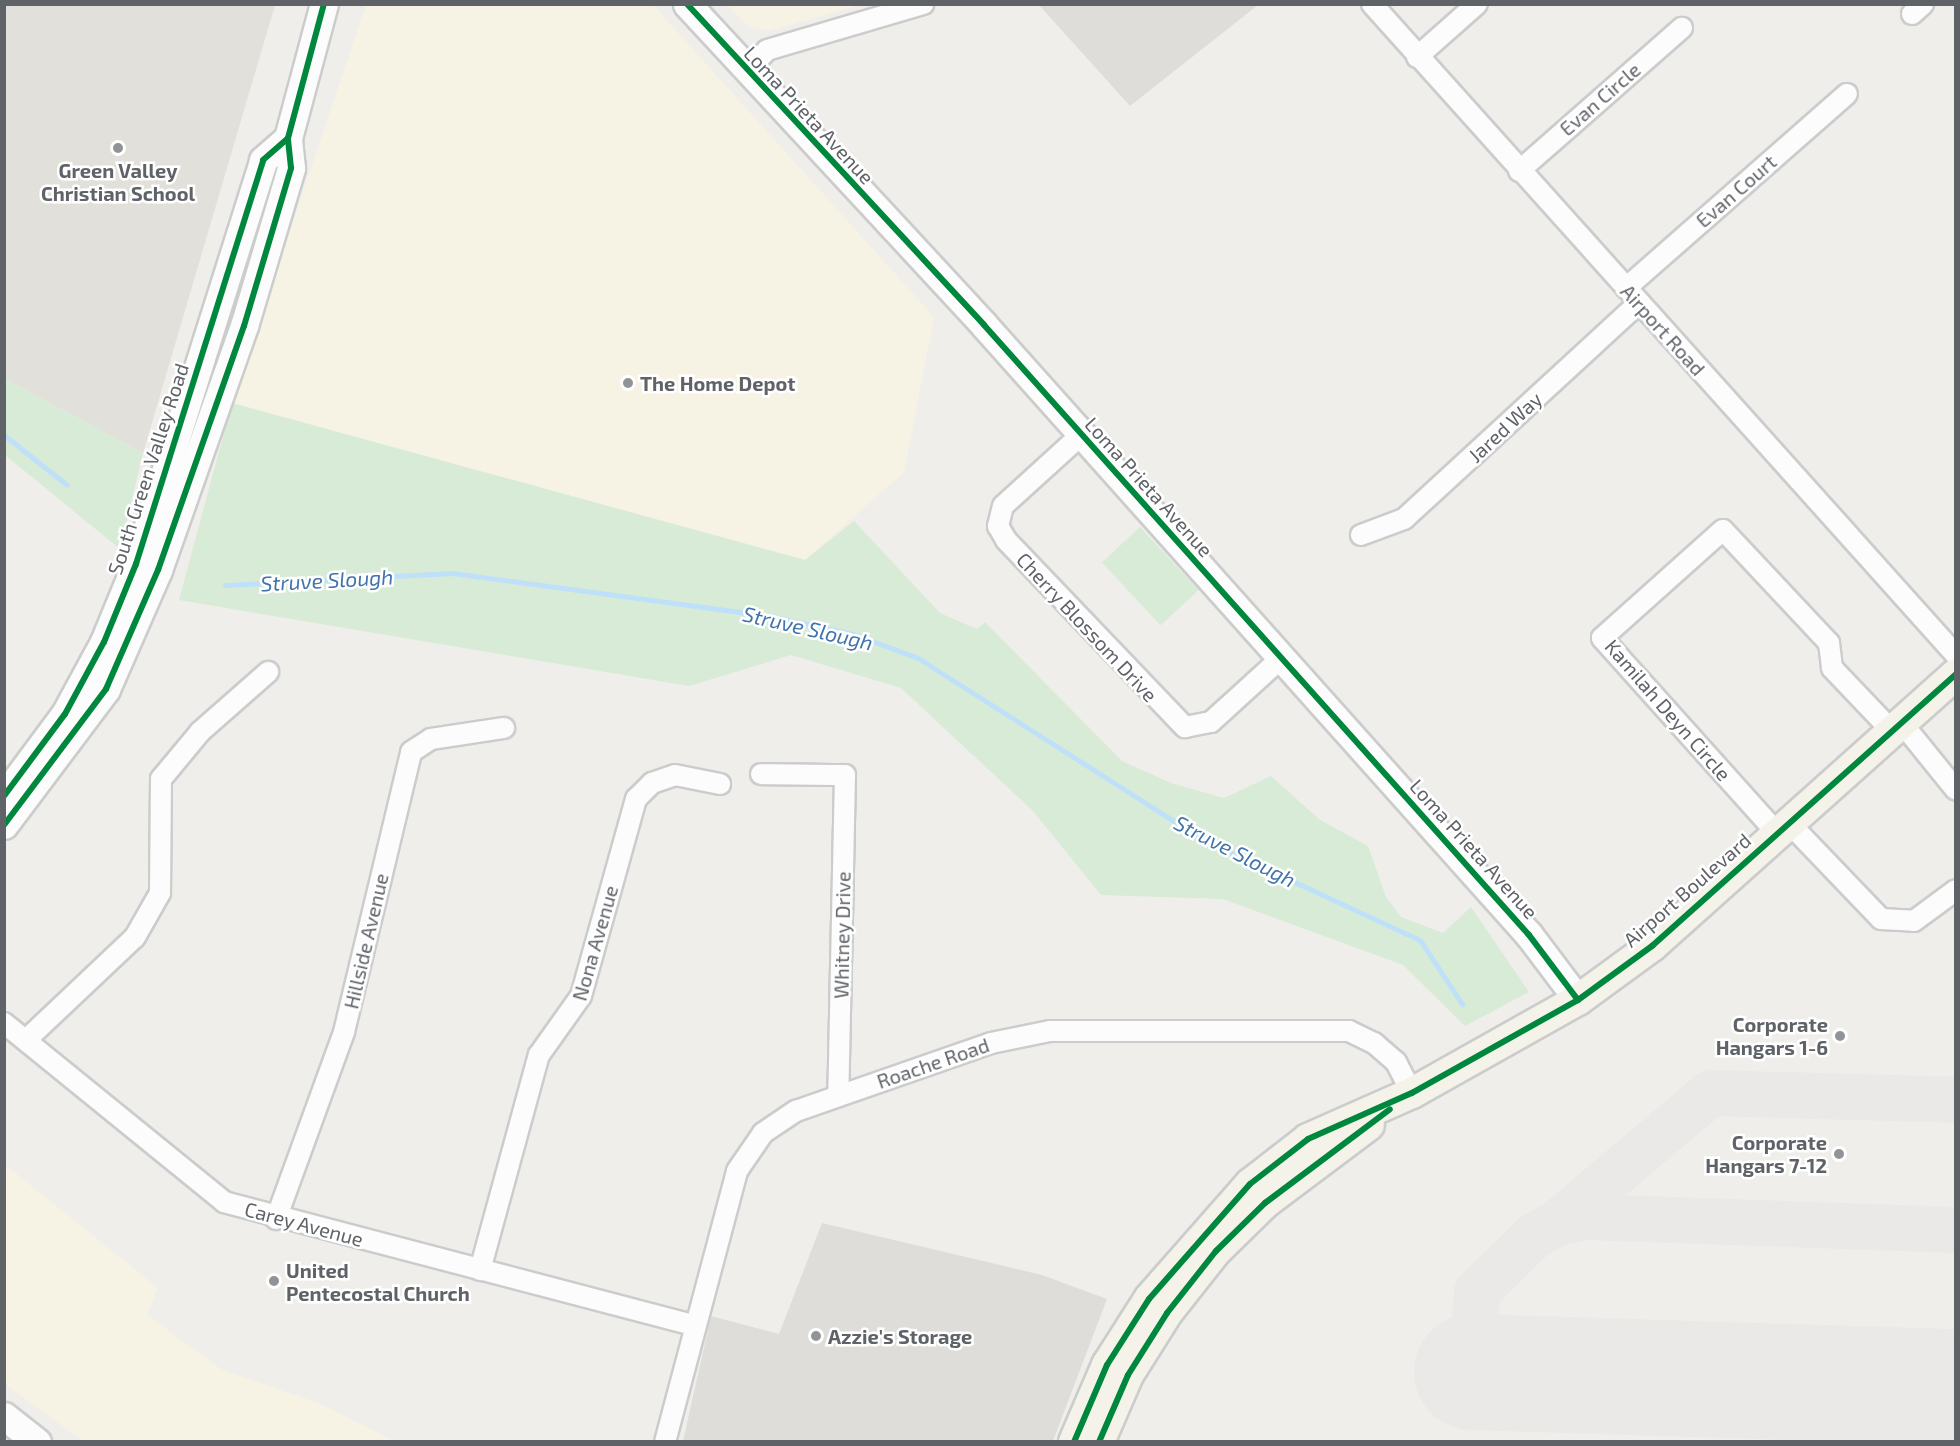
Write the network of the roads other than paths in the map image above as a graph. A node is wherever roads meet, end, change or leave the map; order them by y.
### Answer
1 (324, 4) edge
2 (687, 4) edge
3 (923, 4) edge
4 (1372, 4) edge
5 (1477, 4) edge
6 (1682, 28) dead end
7 (1417, 57) junction
8 (746, 72) junction
9 (1847, 93) dead end
10 (288, 138) junction
11 (1519, 171) junction
12 (1632, 296) junction
13 (1081, 435) junction
14 (1361, 535) dead end
15 (1956, 655) edge
16 (1280, 659) junction
17 (268, 672) dead end
18 (1956, 674) edge
19 (1897, 726) junction
20 (504, 728) dead end
21 (761, 774) dead end
22 (720, 784) dead end
23 (1956, 790) edge
24 (4, 796) edge
25 (4, 825) edge
26 (1783, 828) junction
27 (1956, 890) edge
28 (1578, 1000) junction
29 (4, 1023) edge
30 (26, 1040) junction
31 (1412, 1093) junction
32 (838, 1096) junction
33 (276, 1219) junction
34 (480, 1270) junction
35 (694, 1325) junction
36 (4, 1416) edge
37 (37, 1442) edge
38 (665, 1442) edge
39 (1074, 1442) edge
40 (1099, 1442) edge

1 - 10 main road, South Green Valley Road
2 - 8 main road, Loma Prieta Avenue
3 - 8 street
4 - 7 street, Airport Road
5 - 7 street
6 - 11 street, Evan Circle
7 - 11 street, Airport Road
8 - 13 main road, Loma Prieta Avenue
9 - 12 street, Evan Court
10 - 24 main road, South Green Valley Road
10 - 25 main road, South Green Valley Road
11 - 12 street, Airport Road
12 - 14 street, Jared Way
12 - 15 street, Airport Road
13 - 16 main road, Loma Prieta Avenue
13 - 16 street, Cherry Blossom Drive
16 - 28 main road, Loma Prieta Avenue
17 - 30 street
18 - 19 main road, Airport Boulevard
19 - 23 street
19 - 26 main road, Airport Boulevard
19 - 26 street, Kamilah Deyn Circle
20 - 33 street, Hillside Avenue
21 - 32 street, Whitney Drive
22 - 34 street, Nona Avenue
26 - 27 street
26 - 28 main road, Airport Boulevard
28 - 31 main road, Airport Boulevard
29 - 30 street, Carey Avenue
30 - 33 street, Carey Avenue
31 - 32 street, Roache Road
31 - 39 main road, Airport Boulevard
31 - 40 main road, Airport Boulevard
32 - 35 street, Roache Road
33 - 34 street, Carey Avenue
34 - 35 street, Carey Avenue
35 - 38 street, Roache Road
36 - 37 main road

